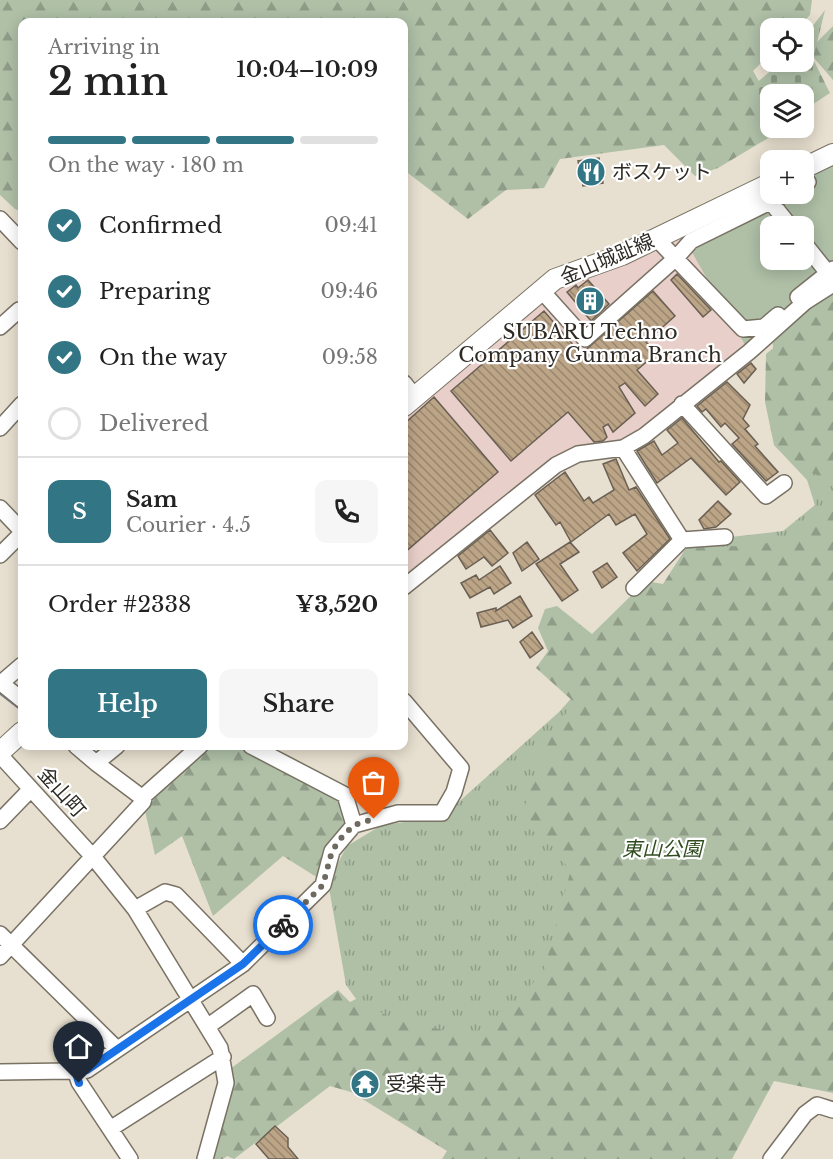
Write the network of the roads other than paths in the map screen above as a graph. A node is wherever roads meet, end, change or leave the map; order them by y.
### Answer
1 (833, 154) edge
2 (814, 170) edge
3 (760, 196) edge
4 (760, 199) edge
5 (0, 219) edge
6 (656, 238) junction
7 (18, 239) edge
8 (814, 255) edge
9 (676, 258) junction
10 (831, 275) edge
11 (542, 290) junction
12 (18, 311) edge
13 (0, 327) edge
14 (408, 394) edge
15 (682, 404) junction
16 (18, 408) edge
17 (0, 428) edge
18 (623, 448) junction
19 (784, 483) dead end
20 (0, 508) edge
21 (18, 528) edge
22 (18, 536) edge
23 (725, 537) dead end
24 (682, 540) junction
25 (0, 555) edge
26 (408, 584) edge
27 (634, 588) dead end
28 (18, 668) edge
29 (18, 697) edge
30 (408, 705) edge
31 (18, 736) edge
32 (81, 750) edge
33 (112, 750) edge
34 (195, 750) edge
35 (259, 750) edge
36 (0, 753) edge
37 (96, 763) junction
38 (31, 789) junction
39 (144, 799) junction
40 (0, 822) edge
41 (354, 825) junction
42 (93, 858) junction
43 (135, 909) junction
44 (0, 934) edge
45 (12, 945) junction
46 (0, 957) edge
47 (243, 964) junction
48 (190, 1000) junction
49 (267, 1018) dead end
50 (207, 1027) junction
51 (116, 1048) junction
52 (223, 1057) junction
53 (0, 1072) edge
54 (76, 1073) junction
55 (833, 1110) edge
56 (110, 1129) junction
57 (130, 1159) edge
58 (205, 1159) edge
59 (771, 1159) edge

1 - 2 main road
3 - 6 main road, 金山城趾線
4 - 9 street
5 - 7 street
6 - 9 street
6 - 11 main road, 金山城趾線
8 - 10 street
9 - 10 street
9 - 11 street
10 - 15 street
11 - 14 main road, 金山城趾線
12 - 13 street
15 - 18 street
15 - 19 street
16 - 17 street
18 - 24 street
18 - 26 street
20 - 21 street
22 - 25 street
23 - 24 street
24 - 27 street
28 - 29 street
30 - 41 street
31 - 36 main road
32 - 37 street
33 - 37 street
34 - 39 street
35 - 41 street
36 - 38 street, 金山町
37 - 39 street
38 - 40 street
38 - 42 street, 金山町
39 - 42 street
41 - 47 street
42 - 43 street, 金山町
42 - 45 street
43 - 47 street
43 - 48 street, 金山町
44 - 45 street
45 - 46 street
45 - 51 street
47 - 48 street
48 - 50 street, 金山町
48 - 51 street
49 - 50 street
50 - 52 street, 金山町
51 - 54 street
52 - 56 street
52 - 58 street
53 - 54 street
54 - 56 street
55 - 59 street
56 - 57 street

